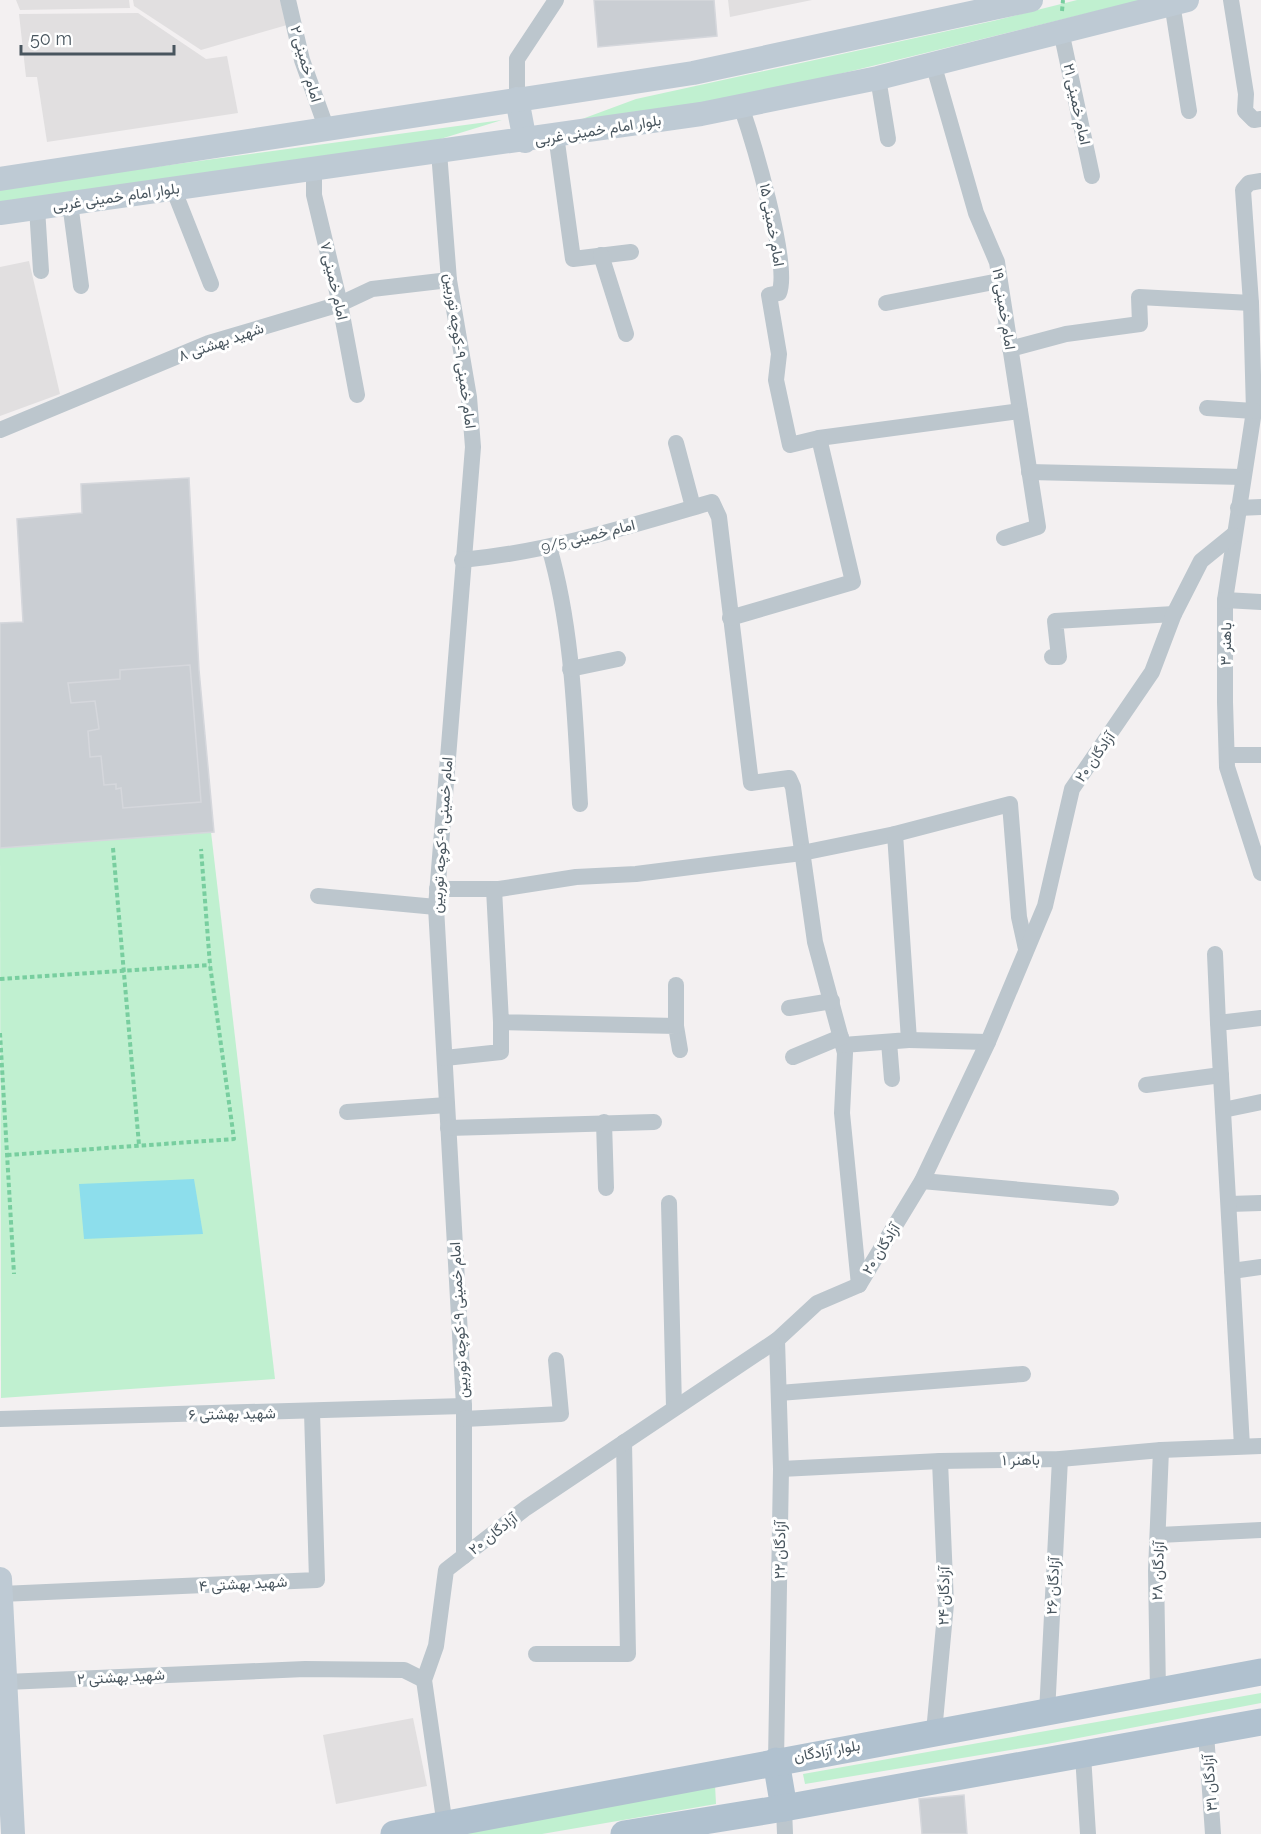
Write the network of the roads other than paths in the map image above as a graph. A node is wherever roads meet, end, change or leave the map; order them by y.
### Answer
1 (288, 0) edge
2 (556, 0) edge
3 (1230, 0) edge
4 (1024, 1) edge
5 (1179, 2) edge
6 (1061, 31) junction
7 (933, 63) junction
8 (878, 78) junction
9 (517, 99) junction
10 (741, 106) junction
11 (1189, 111) dead end
12 (1261, 119) edge
13 (326, 127) junction
14 (556, 135) junction
15 (888, 139) dead end
16 (525, 141) junction
17 (439, 152) junction
18 (314, 168) junction
19 (1092, 177) dead end
20 (0, 178) edge
21 (1261, 181) edge
22 (173, 188) junction
23 (70, 203) junction
24 (37, 208) junction
25 (0, 213) edge
26 (631, 252) dead end
27 (601, 255) junction
28 (41, 271) dead end
29 (449, 280) junction
30 (999, 281) junction
31 (211, 284) dead end
32 (81, 286) dead end
33 (340, 303) junction
34 (886, 303) dead end
35 (1251, 303) junction
36 (626, 334) dead end
37 (1010, 349) junction
38 (1257, 350) edge
39 (357, 395) dead end
40 (1207, 408) dead end
41 (1020, 411) junction
42 (1254, 411) junction
43 (0, 430) edge
44 (819, 438) junction
45 (676, 443) dead end
46 (473, 447) junction
47 (1029, 472) junction
48 (1243, 477) junction
49 (693, 507) junction
50 (1261, 507) edge
51 (1238, 508) junction
52 (1233, 535) junction
53 (1004, 538) dead end
54 (549, 547) junction
55 (462, 560) junction
56 (1225, 600) junction
57 (1261, 602) edge
58 (1174, 614) junction
59 (730, 618) junction
60 (1052, 657) dead end
61 (618, 659) dead end
62 (570, 669) junction
63 (1227, 755) junction
64 (1261, 755) edge
65 (447, 768) junction
66 (580, 804) dead end
67 (895, 834) junction
68 (802, 853) junction
69 (1261, 873) edge
70 (494, 889) junction
71 (437, 890) junction
72 (318, 896) dead end
73 (436, 908) junction
74 (1026, 949) junction
75 (1215, 954) dead end
76 (676, 985) dead end
77 (832, 1000) junction
78 (789, 1008) dead end
79 (1261, 1018) edge
80 (501, 1022) junction
81 (1218, 1023) junction
82 (676, 1026) junction
83 (909, 1040) junction
84 (842, 1041) junction
85 (988, 1041) junction
86 (889, 1042) junction
87 (680, 1050) dead end
88 (445, 1058) junction
89 (793, 1058) dead end
90 (1221, 1075) junction
91 (892, 1079) dead end
92 (1146, 1085) dead end
93 (1261, 1102) edge
94 (447, 1105) junction
95 (1223, 1110) junction
96 (347, 1112) dead end
97 (604, 1122) junction
98 (654, 1122) dead end
99 (448, 1128) junction
100 (922, 1181) junction
101 (606, 1188) dead end
102 (1111, 1198) dead end
103 (669, 1203) dead end
104 (1261, 1203) edge
105 (1229, 1204) junction
106 (1261, 1267) edge
107 (1232, 1271) junction
108 (859, 1285) junction
109 (777, 1340) junction
110 (556, 1360) dead end
111 (1023, 1374) dead end
112 (779, 1393) junction
113 (674, 1407) junction
114 (312, 1412) junction
115 (464, 1413) junction
116 (0, 1419) edge
117 (624, 1442) junction
118 (1242, 1446) junction
119 (1261, 1446) edge
120 (1161, 1450) junction
121 (1060, 1459) junction
122 (940, 1461) junction
123 (782, 1468) junction
124 (1261, 1530) edge
125 (1159, 1535) junction
126 (464, 1556) junction
127 (1, 1587) edge
128 (536, 1654) dead end
129 (1261, 1672) edge
130 (424, 1680) junction
131 (6, 1683) junction
132 (1158, 1692) junction
133 (1047, 1713) junction
134 (1261, 1722) edge
135 (934, 1732) junction
136 (1206, 1733) junction
137 (1083, 1755) junction
138 (777, 1761) junction
139 (785, 1821) edge
140 (445, 1826) junction
141 (13, 1834) edge
142 (394, 1834) edge
143 (624, 1834) edge
144 (1088, 1834) edge
145 (1213, 1834) edge

1 - 13 street, امام خمینی ۲
2 - 9 street
3 - 12 street
4 - 9 main road
5 - 6 main road, بلوار امام خمینی غربی
5 - 11 street
6 - 7 main road, بلوار امام خمینی غربی
6 - 19 street, امام خمینی ۲۱
7 - 8 main road, بلوار امام خمینی غربی
7 - 30 street, امام خمینی ۱۹
8 - 10 main road, بلوار امام خمینی غربی
8 - 15 street
9 - 13 main road
9 - 16 main road
10 - 14 main road, بلوار امام خمینی غربی
10 - 44 street, امام خمینی ۱۵
13 - 20 main road
14 - 16 main road, بلوار امام خمینی غربی
14 - 27 street
16 - 17 main road, بلوار امام خمینی غربی
17 - 18 main road, بلوار امام خمینی غربی
17 - 29 street, امام خمینی ۹-کوچه توربین
18 - 22 main road, بلوار امام خمینی غربی
18 - 33 street, امام خمینی ۷
21 - 35 street, باهنر ۳
22 - 23 main road, بلوار امام خمینی غربی
22 - 31 street
23 - 24 main road, بلوار امام خمینی غربی
23 - 32 street
24 - 25 main road, بلوار امام خمینی غربی
24 - 28 street
26 - 27 street
27 - 36 street
29 - 33 street, شهید بهشتی ۸
29 - 46 street, امام خمینی ۹-کوچه توربین
30 - 34 street
30 - 37 street, امام خمینی ۱۹
33 - 39 street, امام خمینی ۷
33 - 43 street, شهید بهشتی ۸
35 - 37 street
35 - 38 street, باهنر ۳
37 - 41 street, امام خمینی ۱۹
38 - 42 street, باهنر ۳
40 - 42 street
41 - 44 street
41 - 47 street, امام خمینی ۱۹
42 - 48 street, باهنر ۳
44 - 59 street
45 - 49 street
46 - 55 street, امام خمینی ۹-کوچه توربین
46 - 65 street
47 - 48 street
47 - 53 street, امام خمینی ۱۹
48 - 51 street, باهنر ۳
49 - 54 street, امام خمینی 9/5
49 - 59 street, امام خمینی 9/5
50 - 51 street
51 - 52 street, باهنر ۳
52 - 56 street, باهنر ۳
52 - 58 street, آزادگان ۲۰
54 - 55 street, امام خمینی 9/5
54 - 62 street
55 - 65 street, امام خمینی ۹-کوچه توربین
56 - 57 street
56 - 63 street, باهنر ۳
58 - 60 street
58 - 74 street, آزادگان ۲۰
59 - 68 street
61 - 62 street
62 - 66 street
63 - 64 street
63 - 69 street, باهنر ۳
65 - 71 street, امام خمینی ۹-کوچه توربین
67 - 68 street
67 - 74 street
67 - 83 street
68 - 70 street
68 - 77 street
70 - 71 street
70 - 80 street
71 - 73 street, امام خمینی ۹-کوچه توربین
72 - 73 street
73 - 88 street, امام خمینی ۹-کوچه توربین
74 - 85 street, آزادگان ۲۰
75 - 81 street
76 - 82 street
77 - 78 street
77 - 84 street
79 - 81 street
80 - 82 street
80 - 88 street
81 - 90 street
82 - 87 street
83 - 85 street
83 - 86 street
84 - 86 street
84 - 89 street
84 - 108 street
85 - 100 street, آزادگان ۲۰
86 - 91 street
88 - 94 street, امام خمینی ۹-کوچه توربین
90 - 92 street
90 - 95 street
93 - 95 street
94 - 96 street
94 - 99 street, امام خمینی ۹-کوچه توربین
95 - 105 street
97 - 98 street
97 - 99 street
97 - 101 street
99 - 115 street, امام خمینی ۹-کوچه توربین
100 - 102 street
100 - 108 street, آزادگان ۲۰
103 - 113 street
104 - 105 street
105 - 107 street
106 - 107 street
107 - 118 street
108 - 109 street, آزادگان ۲۰
109 - 112 street, آزادگان ۲۲
109 - 113 street, آزادگان ۲۰
110 - 115 street, شهید بهشتی ۶
111 - 112 street
112 - 123 street, آزادگان ۲۲
113 - 117 street, آزادگان ۲۰
114 - 115 street, شهید بهشتی ۶
114 - 116 street, شهید بهشتی ۶
114 - 127 street, شهید بهشتی ۴
115 - 126 street, امام خمینی ۹-کوچه توربین
117 - 126 street, آزادگان ۲۰
117 - 128 street
118 - 119 street, باهنر ۱
118 - 120 street, باهنر ۱
120 - 121 street, باهنر ۱
120 - 125 street, آزادگان ۲۸
121 - 122 street, باهنر ۱
121 - 133 street, آزادگان ۲۶
122 - 123 street, باهنر ۱
122 - 135 street, آزادگان ۲۴
123 - 138 street, آزادگان ۲۲
124 - 125 street
125 - 132 street, آزادگان ۲۸
126 - 130 street, آزادگان ۲۰
127 - 131 main road
129 - 132 main road, بلوار آزادگان
130 - 131 street, شهید بهشتی ۲
130 - 140 street, آزادگان ۲۰
131 - 141 main road
132 - 133 main road, بلوار آزادگان
133 - 135 main road, بلوار آزادگان
134 - 136 main road
135 - 138 main road, بلوار آزادگان
136 - 137 main road
136 - 145 street, آزادگان ۳۱
137 - 139 main road
137 - 144 street
138 - 139 main road
138 - 140 main road, بلوار آزادگان
139 - 143 main road
140 - 142 main road, بلوار آزادگان

